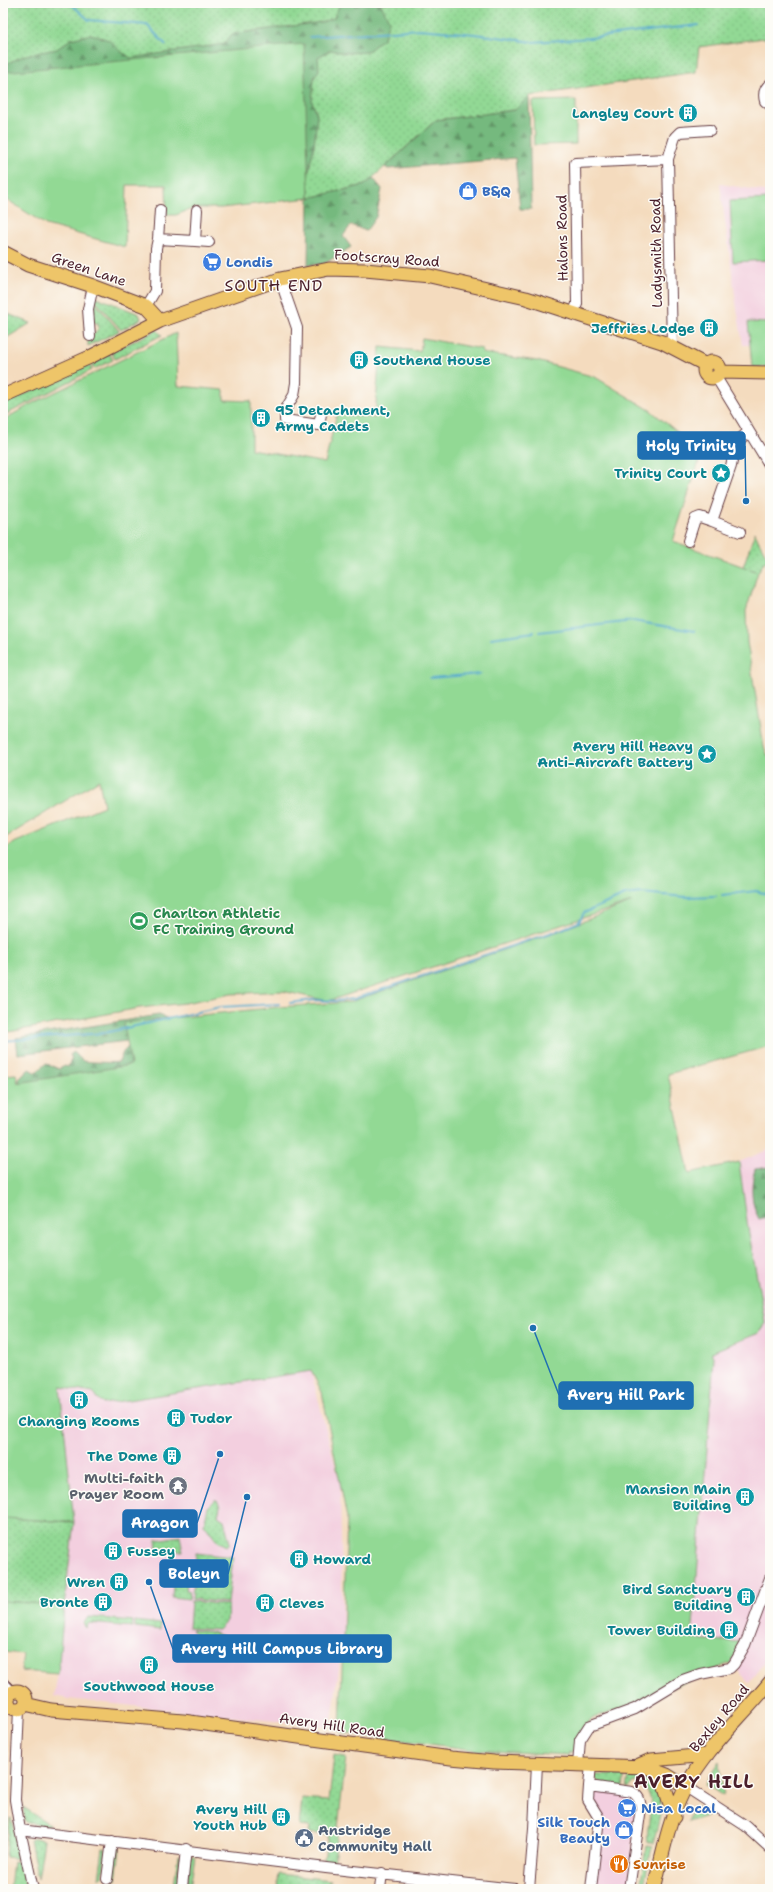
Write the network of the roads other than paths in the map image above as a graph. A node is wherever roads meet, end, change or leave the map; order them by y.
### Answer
1 (770, 84) edge
2 (770, 105) edge
3 (710, 130) dead end
4 (668, 159) junction
5 (160, 210) dead end
6 (197, 210) dead end
7 (158, 239) junction
8 (195, 240) junction
9 (209, 242) dead end
10 (3, 252) edge
11 (280, 279) junction
12 (93, 286) junction
13 (146, 306) junction
14 (574, 312) junction
15 (160, 321) junction
16 (90, 336) dead end
17 (672, 346) junction
18 (770, 373) edge
19 (718, 375) junction
20 (3, 396) edge
21 (321, 414) dead end
22 (748, 432) junction
23 (770, 466) edge
24 (712, 521) junction
25 (740, 532) dead end
26 (688, 541) dead end
27 (770, 1578) edge
28 (770, 1682) edge
29 (3, 1683) edge
30 (14, 1704) edge
31 (707, 1755) junction
32 (537, 1763) junction
33 (585, 1765) junction
34 (635, 1766) junction
35 (656, 1771) junction
36 (589, 1786) junction
37 (686, 1786) junction
38 (674, 1816) junction
39 (20, 1830) junction
40 (112, 1841) junction
41 (770, 1848) edge
42 (186, 1850) junction
43 (382, 1873) junction
44 (107, 1879) dead end
45 (444, 1885) edge
46 (182, 1887) dead end
47 (33, 1889) edge
48 (380, 1889) edge
49 (515, 1889) edge
50 (529, 1889) edge
51 (591, 1889) edge
52 (629, 1889) edge
53 (654, 1889) edge

1 - 2 street
3 - 4 street, Ladysmith Road
4 - 14 street, Halons Road
4 - 17 street, Ladysmith Road
5 - 7 street
6 - 8 street
7 - 8 street
7 - 13 street
8 - 9 street
10 - 12 main road, Green Lane
11 - 14 main road, Footscray Road
11 - 15 main road, Footscray Road
11 - 21 street
12 - 13 main road, Green Lane
12 - 16 street
13 - 15 main road, Green Lane
14 - 17 main road, Footscray Road
15 - 20 main road, Footscray Road
17 - 19 main road, Footscray Road
18 - 19 main road
19 - 22 street
22 - 23 street
22 - 24 street
24 - 25 street
24 - 26 street
27 - 33 street
28 - 31 main road, Bexley Road
29 - 30 street
30 - 32 main road, Avery Hill Road
30 - 39 street
31 - 34 main road, Avery Hill Road
31 - 37 main road, Bexley Road
32 - 33 main road, Avery Hill Road
32 - 50 street
33 - 34 main road, Avery Hill Road
33 - 36 street
34 - 35 main road, Avery Hill Road
35 - 37 main road, Avery Hill Road
35 - 38 main road
36 - 51 street
36 - 52 street
37 - 38 main road, Bexley Road
37 - 41 street
38 - 53 main road, Bexley Road
39 - 40 street
39 - 47 street
40 - 42 street
40 - 44 street
42 - 43 street
42 - 46 street
43 - 45 street
43 - 48 street
45 - 49 street

